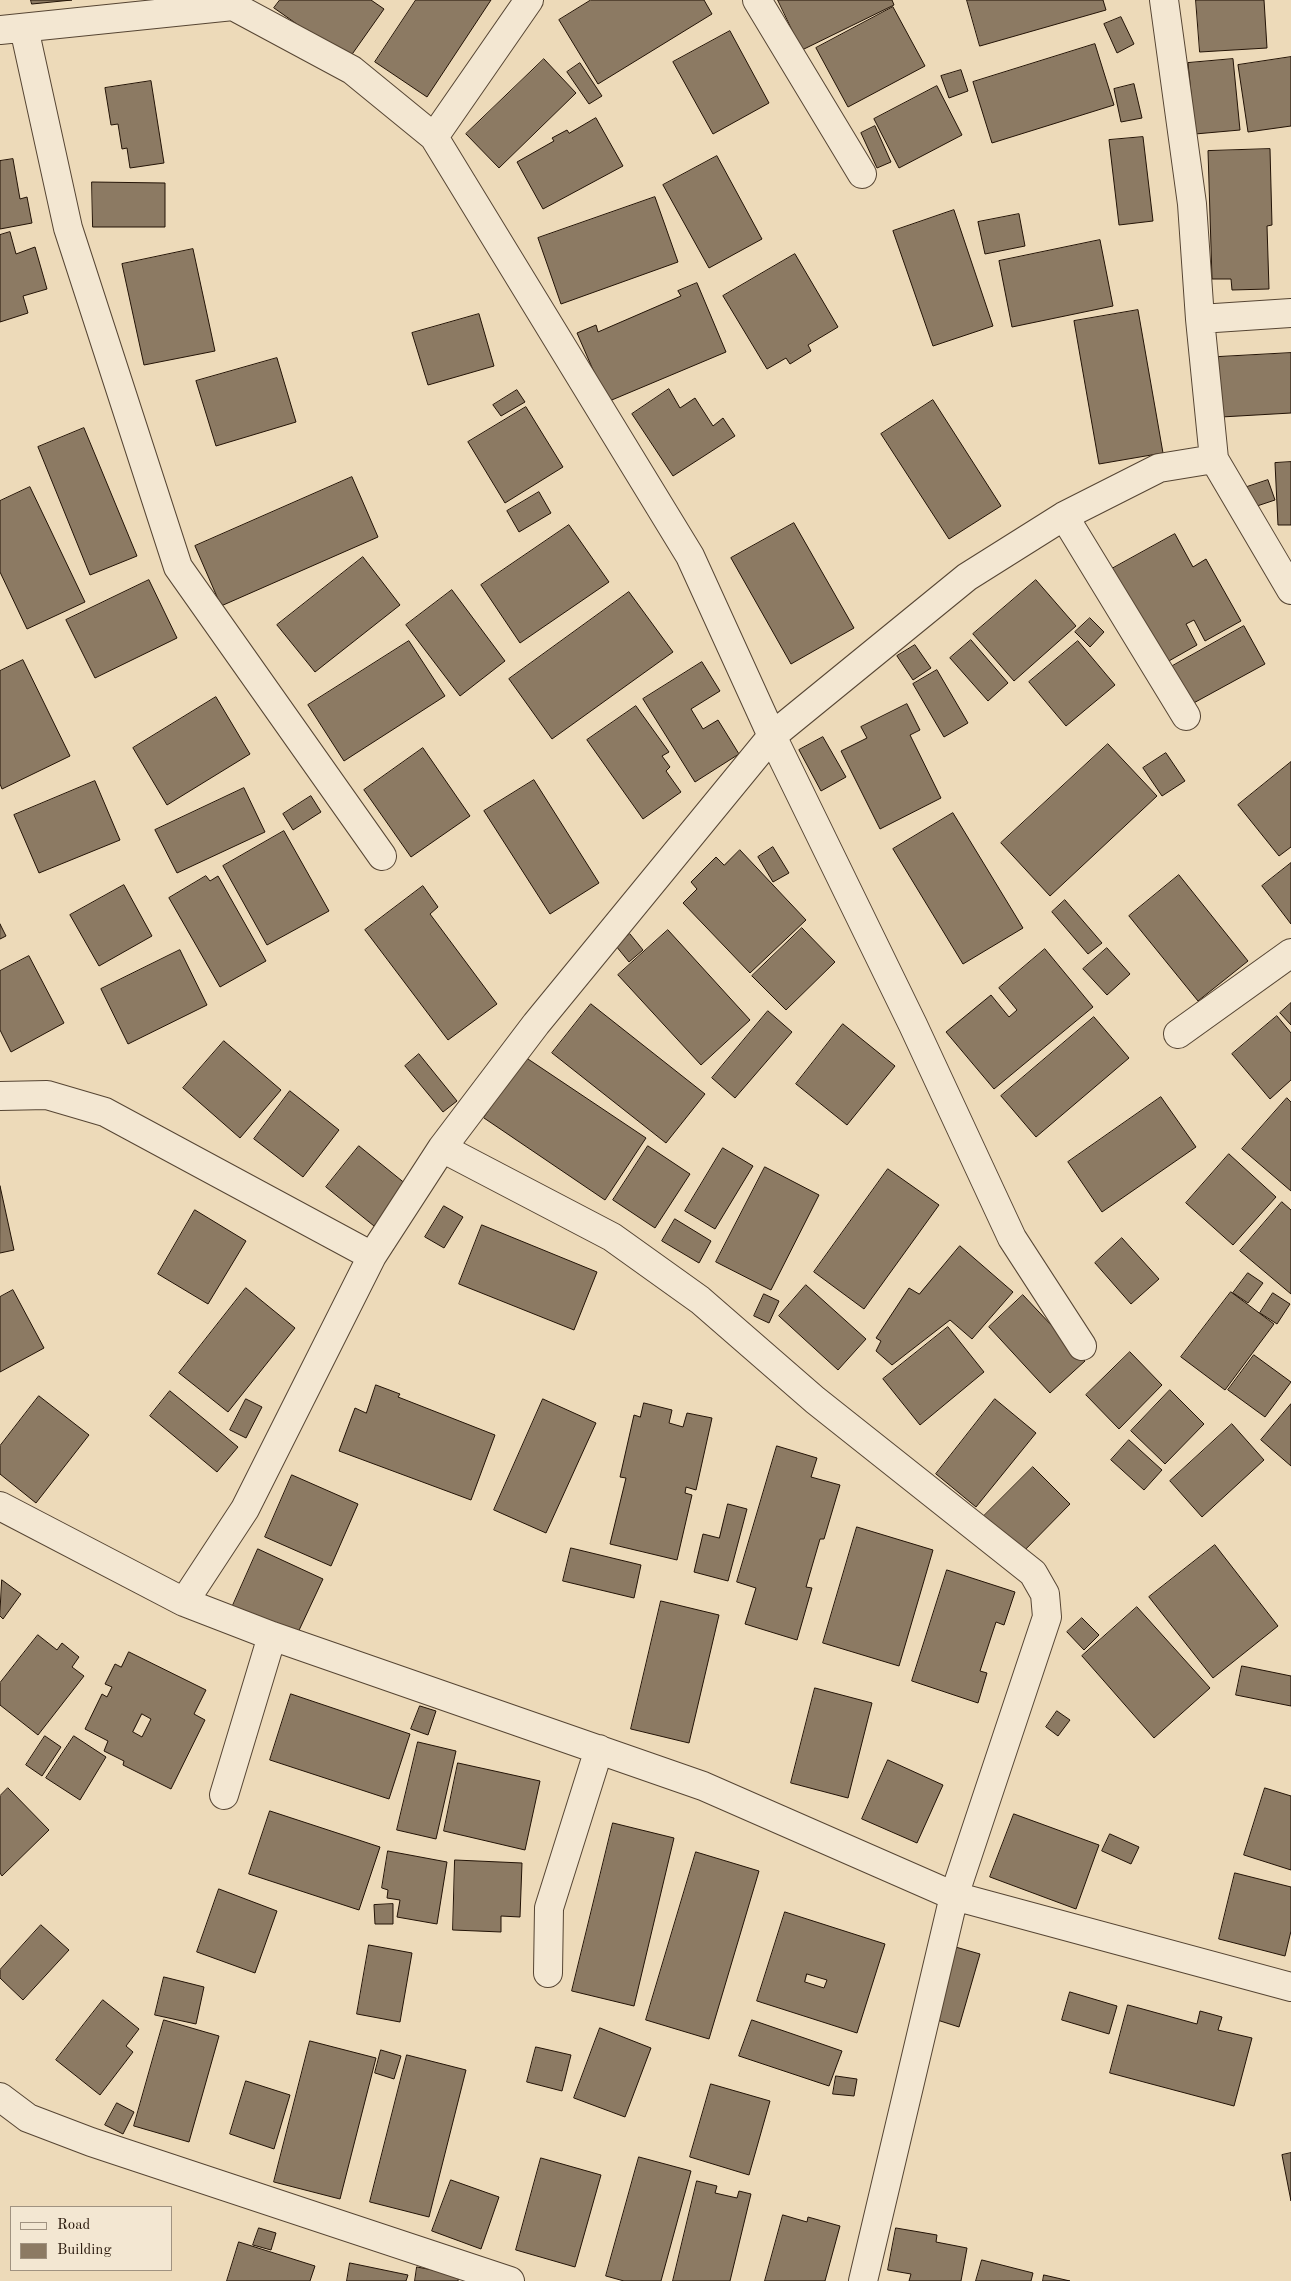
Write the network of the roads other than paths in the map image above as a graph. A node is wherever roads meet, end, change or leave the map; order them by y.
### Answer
1 (529, 0) edge
2 (758, 0) edge
3 (1164, 0) edge
4 (233, 3) edge
5 (12, 29) edge
6 (434, 137) junction
7 (862, 174) dead end
8 (1291, 313) edge
9 (1200, 319) junction
10 (1214, 459) junction
11 (1064, 516) junction
12 (1291, 590) edge
13 (1186, 716) dead end
14 (772, 736) junction
15 (382, 856) dead end
16 (1291, 952) edge
17 (1178, 1034) dead end
18 (0, 1096) edge
19 (442, 1148) junction
20 (372, 1256) junction
21 (1082, 1346) dead end
22 (0, 1506) edge
23 (184, 1602) junction
24 (272, 1636) junction
25 (599, 1749) junction
26 (224, 1794) dead end
27 (954, 1896) junction
28 (548, 1973) dead end
29 (1291, 1988) edge
30 (0, 2097) edge
31 (510, 2281) edge
32 (864, 2281) edge

1 - 6 street
2 - 7 street
3 - 9 street
4 - 5 street
4 - 6 street
5 - 15 street
6 - 14 street
8 - 9 street
9 - 10 street
10 - 11 street
10 - 12 street
11 - 13 street
11 - 14 street
14 - 19 street
14 - 21 street
16 - 17 street
18 - 20 street
19 - 20 street
19 - 27 street
20 - 23 street
22 - 23 street
23 - 24 street
24 - 25 street
24 - 26 street
25 - 27 street
25 - 28 street
27 - 29 street
27 - 32 street
30 - 31 street

